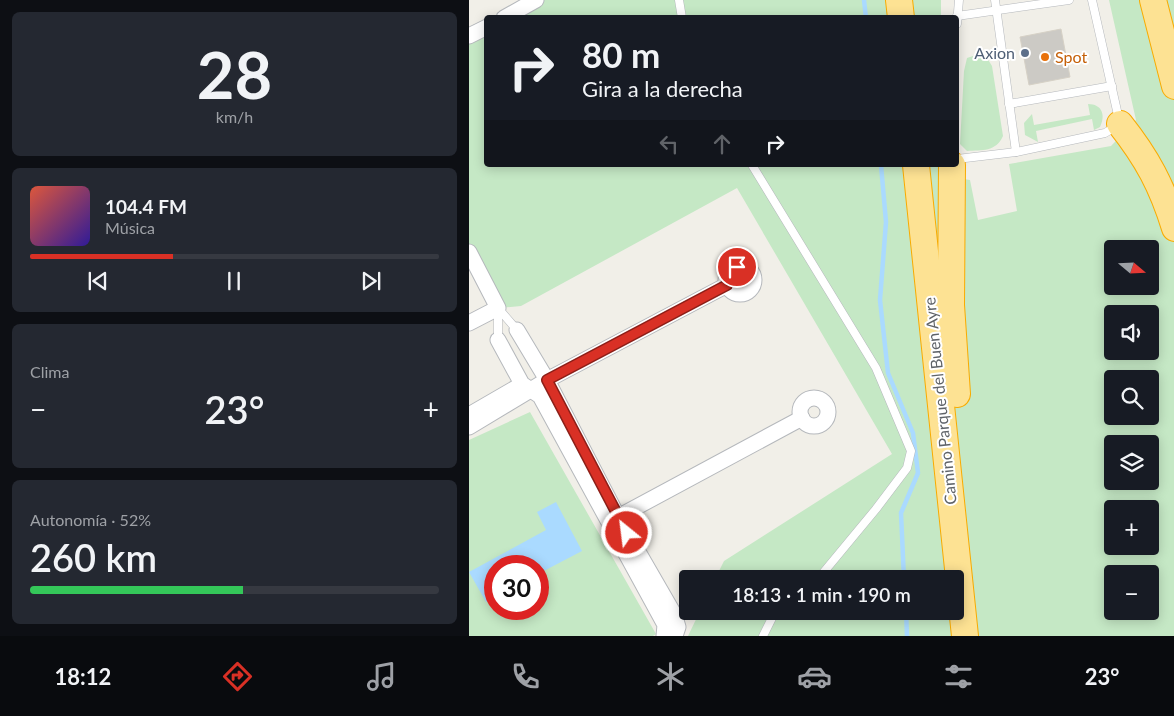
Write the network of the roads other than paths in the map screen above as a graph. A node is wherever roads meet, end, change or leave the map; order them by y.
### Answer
1 (536, 0) edge
2 (679, 0) edge
3 (899, 0) edge
4 (959, 0) edge
5 (995, 0) edge
6 (1069, 0) edge
7 (1093, 0) edge
8 (1153, 0) edge
9 (997, 9) junction
10 (509, 15) edge
11 (682, 15) edge
12 (901, 15) edge
13 (958, 15) edge
14 (959, 19) edge
15 (484, 28) edge
16 (469, 36) edge
17 (1112, 86) junction
18 (1174, 86) edge
19 (1009, 104) junction
20 (1120, 124) junction
21 (1016, 152) junction
22 (959, 159) edge
23 (753, 167) edge
24 (916, 167) edge
25 (952, 167) edge
26 (1174, 228) edge
27 (469, 252) edge
28 (727, 285) dead end
29 (498, 308) junction
30 (469, 323) edge
31 (517, 330) joint
32 (498, 340) joint
33 (547, 380) junction
34 (527, 386) junction
35 (469, 415) edge
36 (801, 418) dead end
37 (469, 427) edge
38 (615, 520) junction
39 (825, 570) edge
40 (771, 620) edge
41 (664, 636) edge
42 (675, 636) edge
43 (763, 636) edge
44 (965, 636) edge
45 (979, 636) edge

1 - 10 street
2 - 11 lane
3 - 12 highway
4 - 13 lane
5 - 9 lane
6 - 9 lane
7 - 17 lane
8 - 18 highway
9 - 14 lane
9 - 19 lane
15 - 16 street
17 - 19 lane
17 - 20 lane
19 - 21 lane
20 - 21 lane
20 - 26 highway
21 - 22 lane
23 - 39 lane
24 - 44 highway, Camino Parque del Buen Ayre
25 - 45 highway
27 - 29 street
28 - 33 street
29 - 30 street
29 - 31 lane
29 - 32 lane
31 - 33 street
32 - 34 street
33 - 34 street
33 - 38 street
34 - 35 street
34 - 37 street
34 - 38 street
36 - 38 street
38 - 41 street
38 - 42 street
40 - 43 lane

